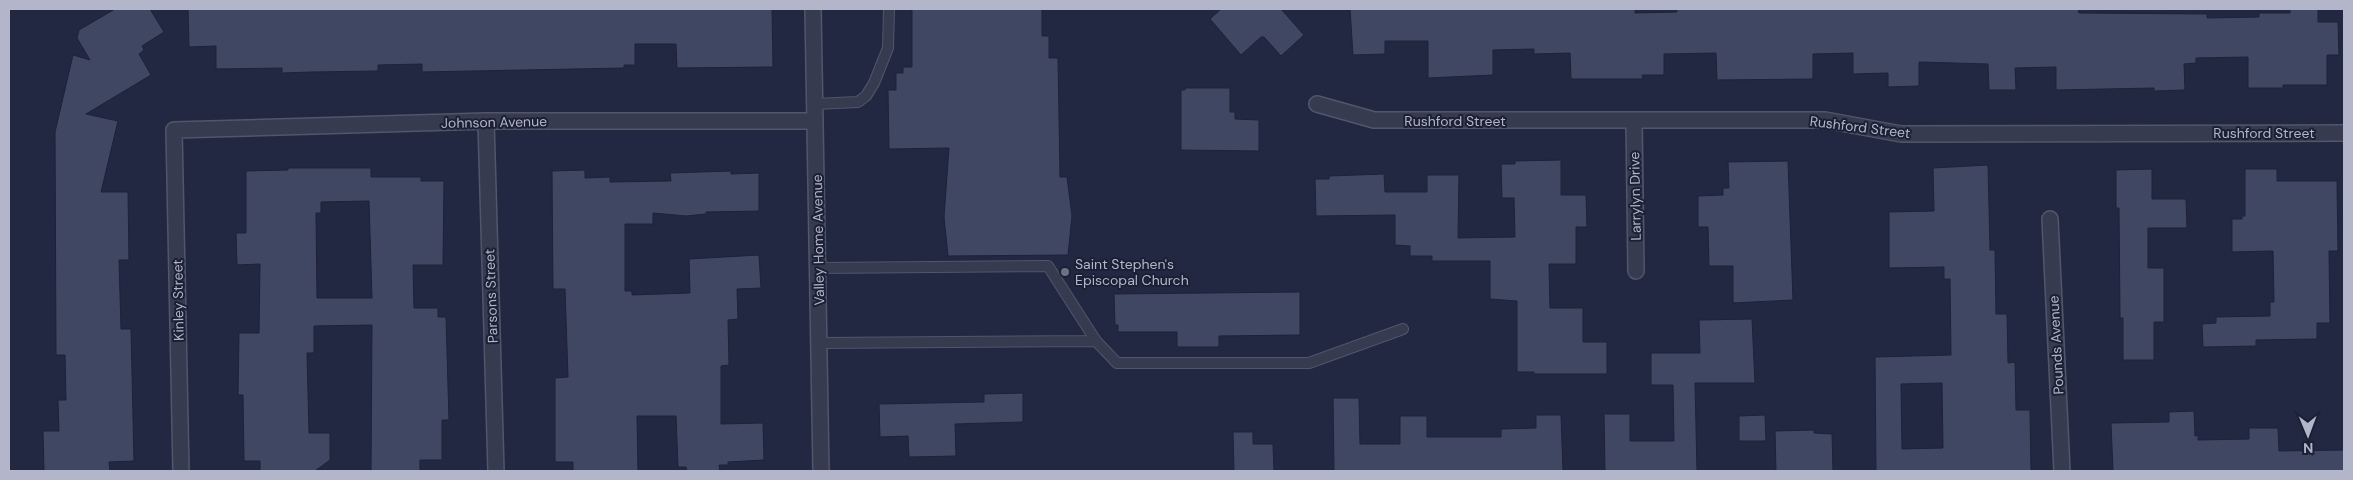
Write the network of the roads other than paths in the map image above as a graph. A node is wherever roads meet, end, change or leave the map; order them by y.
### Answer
1 (813, 9) edge
2 (889, 9) edge
3 (815, 104) junction
4 (1317, 104) dead end
5 (815, 121) junction
6 (486, 122) junction
7 (1634, 122) junction
8 (174, 130) joint
9 (2344, 133) edge
10 (2050, 219) dead end
11 (819, 268) junction
12 (1636, 271) dead end
13 (1403, 329) dead end
14 (1096, 341) junction
15 (820, 343) junction
16 (181, 471) edge
17 (496, 471) edge
18 (821, 471) edge
19 (2062, 471) edge

1 - 3 street, Valley Home Avenue
2 - 3 lane
3 - 5 street, Valley Home Avenue
4 - 7 street, Rushford Street
5 - 6 street, Johnson Avenue
5 - 11 street, Valley Home Avenue
6 - 8 street, Johnson Avenue
6 - 17 street, Parsons Street
7 - 9 street, Rushford Street
7 - 12 street, Larrylyn Drive
8 - 16 street, Kinley Street
10 - 19 street, Pounds Avenue
11 - 14 lane
11 - 15 street, Valley Home Avenue
13 - 14 lane
14 - 15 lane
15 - 18 street, Valley Home Avenue

